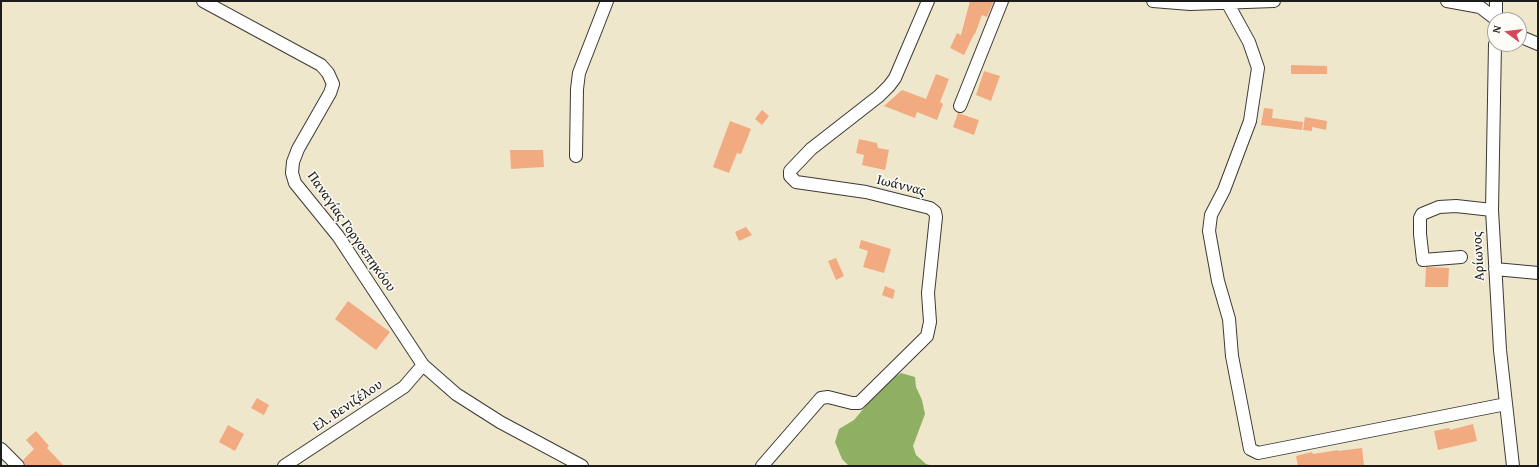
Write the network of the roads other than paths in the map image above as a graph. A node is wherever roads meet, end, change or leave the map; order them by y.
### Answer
1 (203, 1) edge
2 (607, 1) edge
3 (928, 1) edge
4 (1002, 1) edge
5 (1153, 1) edge
6 (1274, 1) edge
7 (1448, 1) edge
8 (1496, 1) edge
9 (1227, 2) edge
10 (1496, 12) edge
11 (1487, 13) edge
12 (1527, 39) edge
13 (1538, 44) edge
14 (1495, 52) edge
15 (960, 106) dead end
16 (576, 156) dead end
17 (1492, 210) junction
18 (1461, 256) dead end
19 (1495, 269) junction
20 (1538, 274) edge
21 (423, 365) junction
22 (1506, 404) junction
23 (1, 449) edge
24 (18, 466) edge
25 (284, 466) edge
26 (582, 466) edge
27 (762, 466) edge
28 (1513, 466) edge

1 - 21 street, Παναγίας Γοργοεπηκόου
2 - 16 street
3 - 27 street, Ιωάννας
4 - 15 street
5 - 9 street
6 - 9 street
7 - 11 street
8 - 10 street
9 - 22 street
12 - 13 street
14 - 17 street, Αρίωνος
17 - 18 street
17 - 19 street, Αρίωνος
19 - 20 street
19 - 22 street, Αρίωνος
21 - 25 street, Ελ. Βενιζέλου
21 - 26 street, Παναγίας Γοργοεπηκόου
22 - 28 street, Αρίωνος
23 - 24 street

